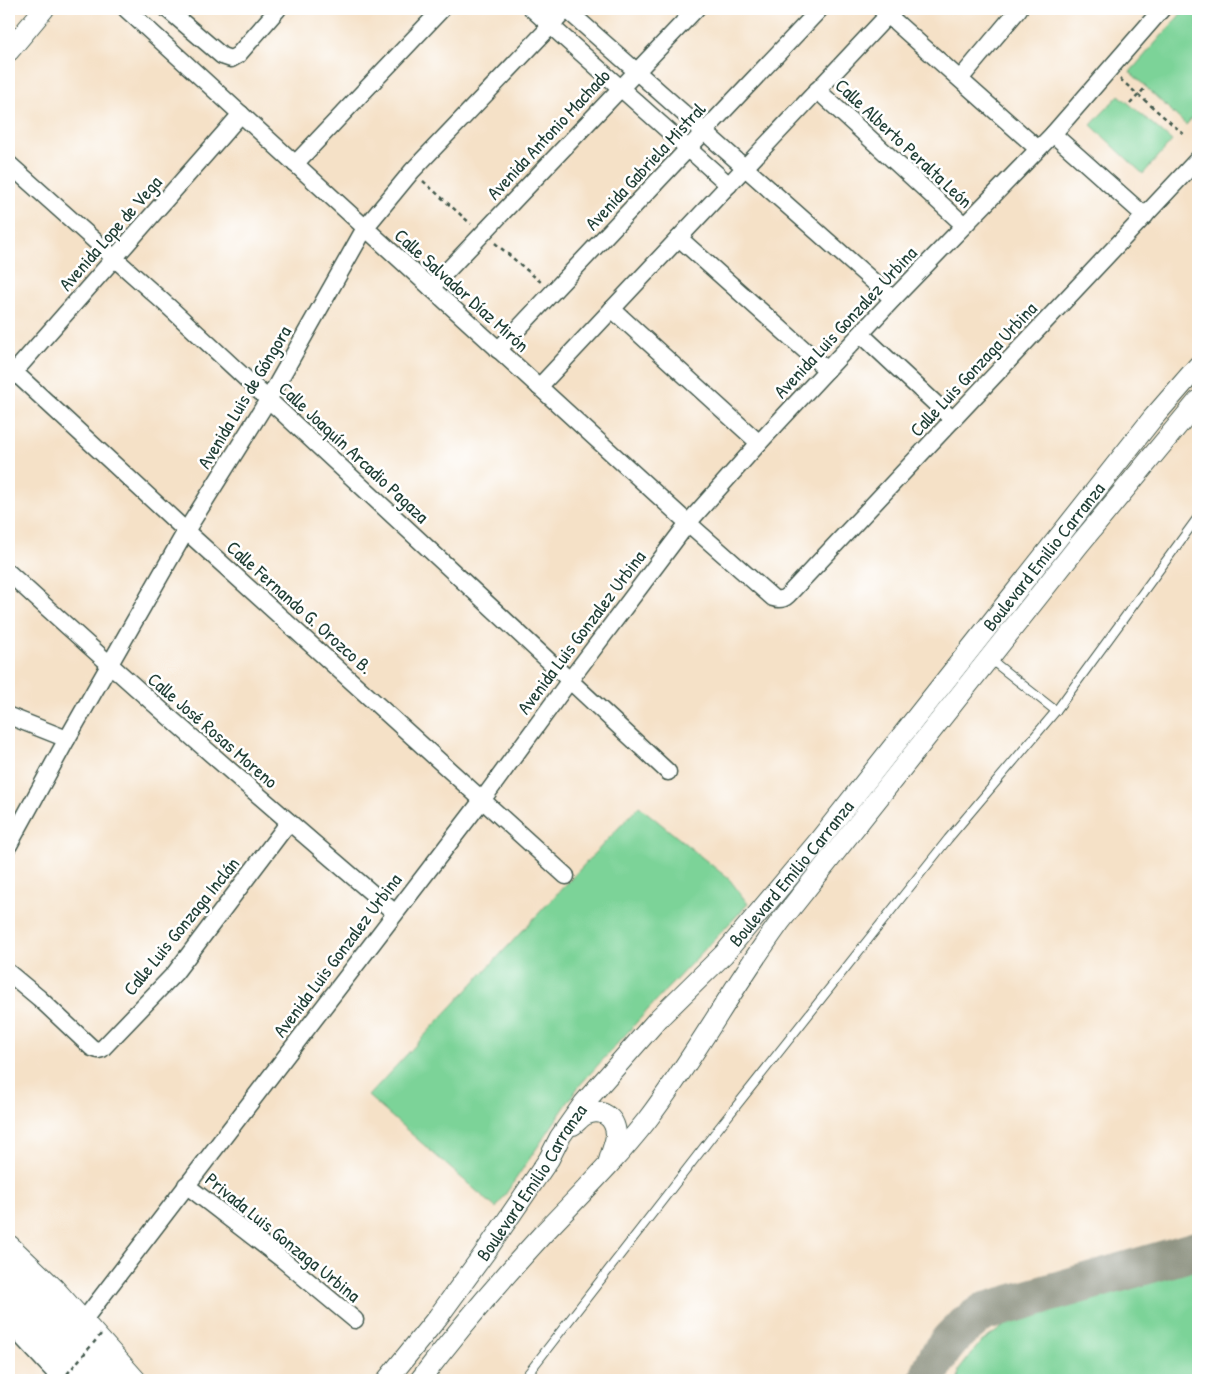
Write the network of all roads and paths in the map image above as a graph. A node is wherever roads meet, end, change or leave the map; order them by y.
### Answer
1 (44, 9) edge
2 (126, 9) edge
3 (167, 9) edge
4 (278, 9) edge
5 (442, 9) edge
6 (532, 9) edge
7 (567, 9) edge
8 (696, 9) edge
9 (820, 9) edge
10 (1019, 9) edge
11 (1162, 9) edge
12 (885, 12) edge
13 (552, 26) junction
14 (9, 51) edge
15 (636, 70) junction
16 (1110, 70) junction
17 (960, 79) junction
18 (1146, 86) dead end
19 (620, 88) junction
20 (817, 90) junction
21 (1139, 95) junction
22 (1130, 104) dead end
23 (241, 114) junction
24 (705, 131) junction
25 (1053, 134) junction
26 (1186, 136) dead end
27 (688, 149) junction
28 (1038, 149) junction
29 (1198, 159) edge
30 (9, 164) edge
31 (295, 164) junction
32 (746, 167) junction
33 (729, 185) junction
34 (1145, 216) junction
35 (964, 225) junction
36 (365, 228) junction
37 (679, 238) junction
38 (114, 258) junction
39 (431, 288) junction
40 (893, 298) junction
41 (612, 309) junction
42 (861, 334) junction
43 (498, 350) junction
44 (1198, 366) edge
45 (827, 370) junction
46 (11, 372) edge
47 (539, 387) junction
48 (268, 400) junction
49 (1198, 401) edge
50 (953, 420) junction
51 (759, 443) junction
52 (1198, 517) edge
53 (688, 523) junction
54 (186, 531) junction
55 (9, 573) edge
56 (773, 598) joint
57 (981, 651) junction
58 (109, 665) junction
59 (570, 680) junction
60 (1056, 711) junction
61 (9, 716) edge
62 (67, 739) junction
63 (668, 772) dead end
64 (483, 799) junction
65 (289, 822) junction
66 (10, 842) edge
67 (566, 876) dead end
68 (394, 912) junction
69 (9, 974) edge
70 (560, 1136) junction
71 (608, 1165) junction
72 (186, 1185) junction
73 (9, 1245) edge
74 (9, 1266) edge
75 (9, 1290) edge
76 (9, 1318) edge
77 (355, 1320) dead end
78 (82, 1321) junction
79 (102, 1332) dead end
80 (62, 1380) edge
81 (66, 1380) edge
82 (89, 1380) edge
83 (114, 1380) edge
84 (136, 1380) edge
85 (387, 1380) edge
86 (420, 1380) edge
87 (523, 1380) edge

1 - 14 street
2 - 23 street, Calle Salvador Díaz Mirón
3 - 4 street
5 - 31 street
6 - 13 street
7 - 13 street, Avenida Luis de Góngora
7 - 15 street
8 - 15 street, Avenida Antonio Machado
9 - 24 street, Avenida Gabriela Mistral
10 - 17 street
11 - 16 street, Avenida Luis Gonzalez Urbina
12 - 17 street
12 - 20 street
13 - 19 street
13 - 36 street, Avenida Luis de Góngora
15 - 19 street, Avenida Antonio Machado
15 - 24 street
16 - 21 path
16 - 25 street, Avenida Luis Gonzalez Urbina
17 - 28 street
18 - 21 path
19 - 27 street
19 - 39 street, Avenida Antonio Machado
20 - 32 street
20 - 35 street, Calle Alberto Peralta León
21 - 22 path
21 - 26 path
23 - 31 street, Calle Salvador Díaz Mirón
23 - 38 street, Avenida Lope de Vega
24 - 27 street, Avenida Gabriela Mistral
24 - 32 street
25 - 28 street, Avenida Luis Gonzalez Urbina
25 - 34 street
27 - 33 street
27 - 43 street, Avenida Gabriela Mistral
28 - 35 street, Avenida Luis Gonzalez Urbina
29 - 34 street, Calle Luis Gonzaga Urbina
30 - 38 street, Calle Joaquín Arcadio Pagaza
31 - 36 street, Calle Salvador Díaz Mirón
32 - 33 street
32 - 40 street
33 - 37 street
34 - 50 street, Calle Luis Gonzaga Urbina
35 - 40 street, Avenida Luis Gonzalez Urbina
36 - 39 street, Calle Salvador Díaz Mirón
36 - 48 street, Avenida Luis de Góngora
37 - 41 street
37 - 45 street
38 - 46 street, Avenida Lope de Vega
38 - 48 street, Calle Joaquín Arcadio Pagaza
39 - 43 street, Calle Salvador Díaz Mirón
40 - 42 street, Avenida Luis Gonzalez Urbina
41 - 47 street
41 - 51 street
42 - 45 street, Avenida Luis Gonzalez Urbina
42 - 50 street
43 - 47 street, Calle Salvador Díaz Mirón
44 - 57 street, Boulevard Emilio Carranza
45 - 51 street, Avenida Luis Gonzalez Urbina
46 - 54 street, Calle Fernando G. Orozco B.
47 - 53 street, Calle Salvador Díaz Mirón
48 - 54 street, Avenida Luis de Góngora
48 - 59 street, Calle Joaquín Arcadio Pagaza
49 - 57 street, Boulevard Emilio Carranza
50 - 56 street, Calle Luis Gonzaga Urbina
51 - 53 street, Avenida Luis Gonzalez Urbina
52 - 60 lane
53 - 56 street, Calle Salvador Díaz Mirón
53 - 59 street, Avenida Luis Gonzalez Urbina
54 - 58 street, Avenida Luis de Góngora
54 - 64 street, Calle Fernando G. Orozco B.
55 - 58 street, Calle José Rosas Moreno
57 - 60 lane
57 - 70 street, Boulevard Emilio Carranza
57 - 71 street, Boulevard Emilio Carranza
58 - 62 street, Avenida Luis de Góngora
58 - 65 street, Calle José Rosas Moreno
59 - 63 street, Calle Joaquín Arcadio Pagaza
59 - 64 street, Avenida Luis Gonzalez Urbina
60 - 87 lane
61 - 62 street
62 - 66 street, Avenida Luis de Góngora
64 - 67 street, Calle Fernando G. Orozco B.
64 - 68 street, Avenida Luis Gonzalez Urbina
65 - 68 street, Calle José Rosas Moreno
65 - 69 street, Calle Luis Gonzaga Inclán
68 - 72 street, Avenida Luis Gonzalez Urbina
70 - 71 street
70 - 85 street, Boulevard Emilio Carranza
71 - 86 street, Boulevard Emilio Carranza
72 - 77 street, Privada Luis Gonzaga Urbina
72 - 78 street, Avenida Luis Gonzalez Urbina
73 - 78 street
74 - 83 street
75 - 82 main road
76 - 81 main road
78 - 84 street
79 - 80 path, bridge

